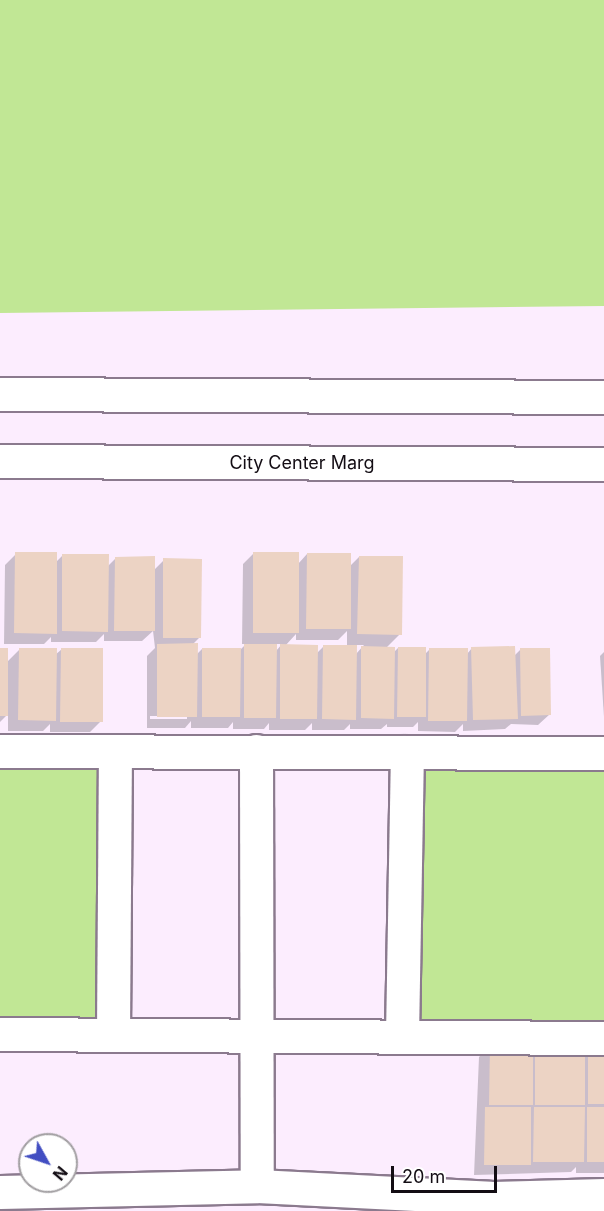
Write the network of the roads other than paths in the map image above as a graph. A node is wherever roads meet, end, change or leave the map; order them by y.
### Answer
1 (0, 394) edge
2 (604, 397) edge
3 (0, 461) edge
4 (604, 465) edge
5 (0, 751) edge
6 (115, 751) junction
7 (256, 751) junction
8 (407, 752) junction
9 (604, 753) edge
10 (113, 1033) junction
11 (0, 1034) edge
12 (255, 1034) junction
13 (402, 1036) junction
14 (604, 1038) edge
15 (257, 1186) junction
16 (0, 1192) edge
17 (604, 1195) edge
18 (490, 1204) edge

1 - 2 street
3 - 4 street, City Center Marg
5 - 6 street
6 - 7 street
6 - 10 street
7 - 8 street
7 - 12 street
8 - 9 street
8 - 13 street
10 - 11 street
10 - 12 street
12 - 13 street
12 - 15 street
13 - 14 street
15 - 16 street
15 - 18 street
17 - 18 street

